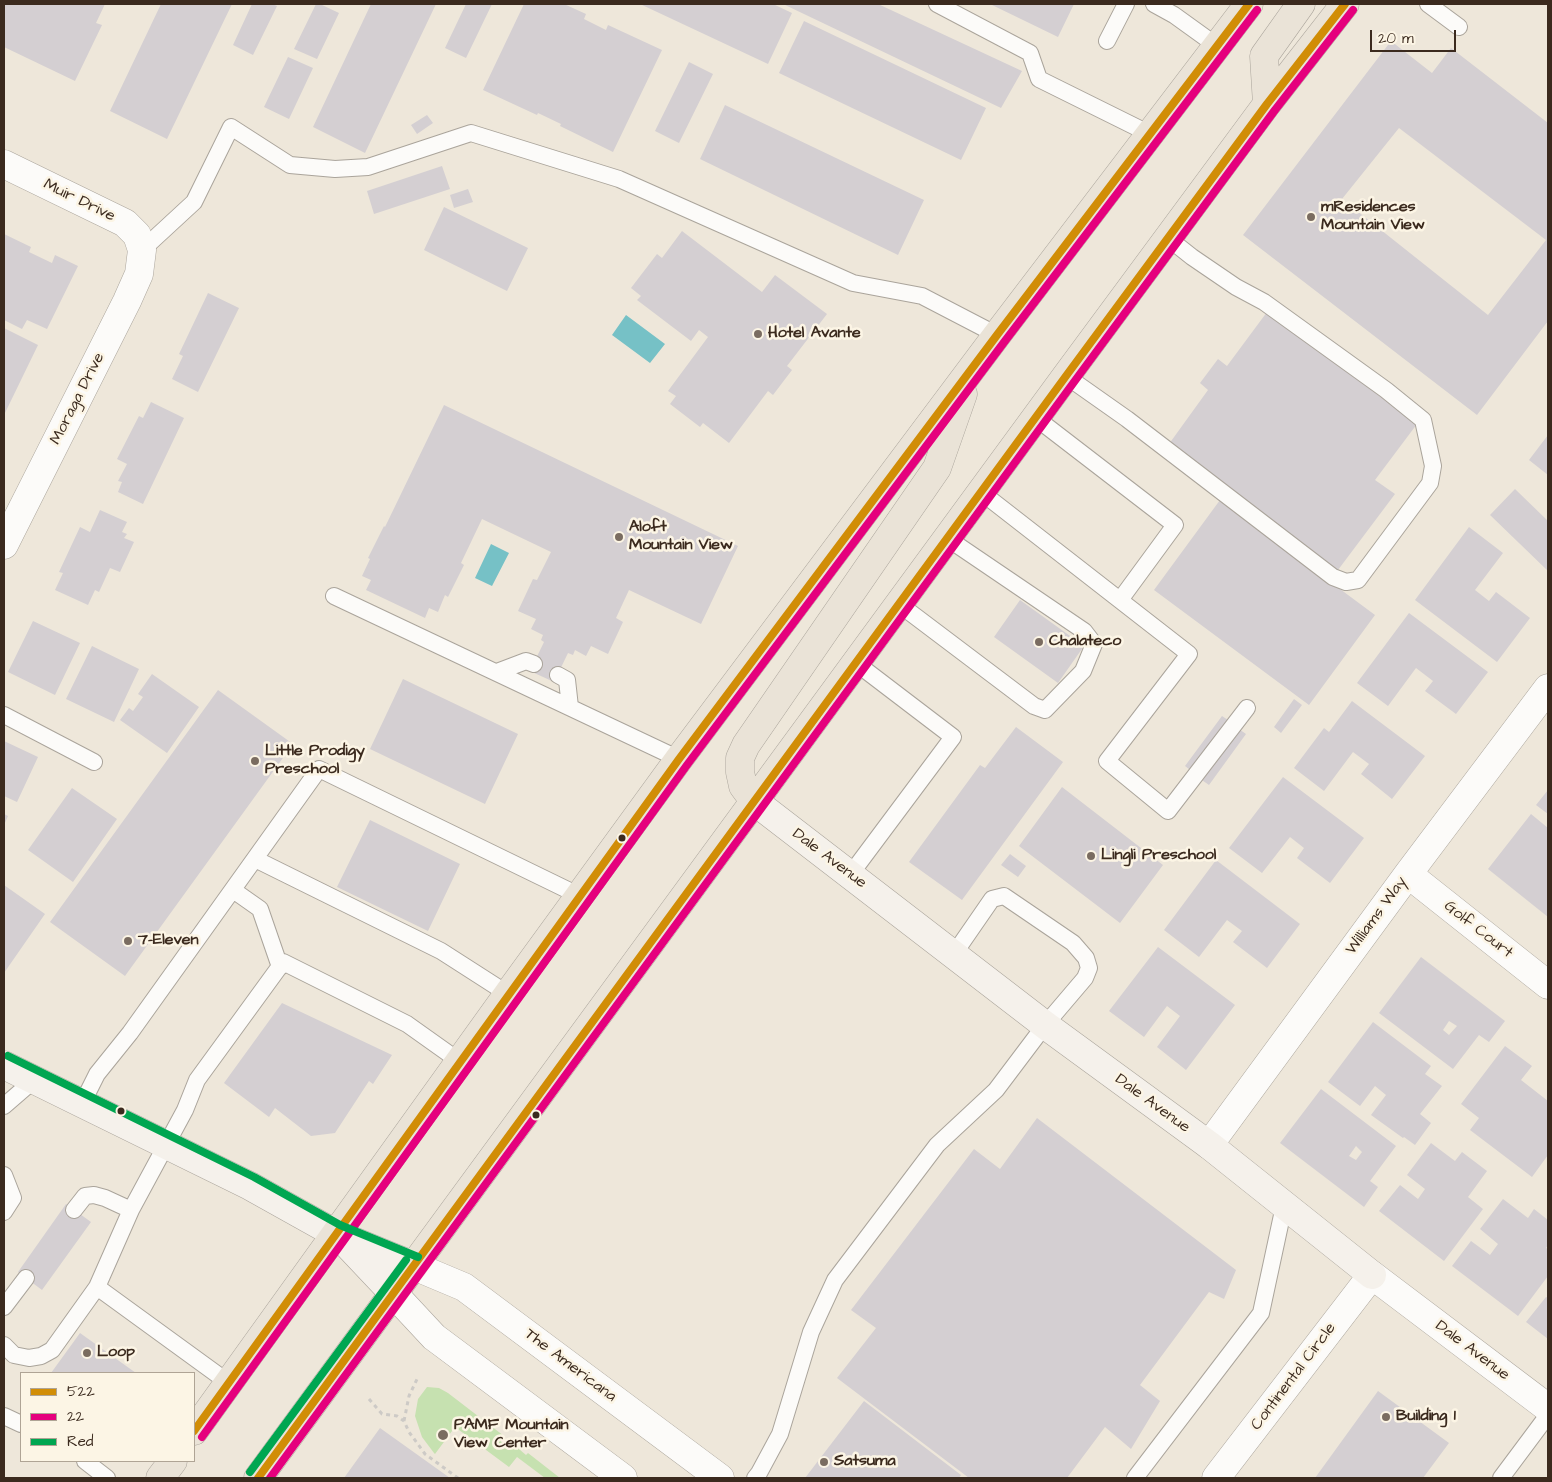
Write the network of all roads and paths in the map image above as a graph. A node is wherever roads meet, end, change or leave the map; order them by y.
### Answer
1 (937, 4) edge
2 (1126, 4) edge
3 (1154, 4) edge
4 (1249, 4) edge
5 (1301, 4) edge
6 (1345, 4) edge
7 (1428, 4) edge
8 (1459, 27) dead end
9 (1107, 41) dead end
10 (1217, 46) junction
11 (1266, 104) junction
12 (1150, 134) junction
13 (4, 164) edge
14 (1168, 238) junction
15 (142, 250) junction
16 (997, 335) junction
17 (972, 369) junction
18 (1066, 376) junction
19 (1036, 418) junction
20 (981, 492) junction
21 (947, 538) junction
22 (4, 544) edge
23 (334, 596) dead end
24 (1120, 600) junction
25 (899, 604) junction
26 (856, 663) junction
27 (534, 664) dead end
28 (496, 672) junction
29 (558, 675) dead end
30 (1548, 688) edge
31 (570, 707) junction
32 (1247, 708) dead end
33 (4, 715) edge
34 (679, 759) junction
35 (94, 762) dead end
36 (754, 801) junction
37 (255, 859) junction
38 (1408, 874) junction
39 (850, 875) junction
40 (233, 890) junction
41 (580, 896) junction
42 (954, 954) junction
43 (280, 967) junction
44 (1548, 985) edge
45 (508, 994) junction
46 (1045, 1025) junction
47 (459, 1061) junction
48 (4, 1065) edge
49 (34, 1080) junction
50 (82, 1104) junction
51 (4, 1106) edge
52 (166, 1145) junction
53 (1208, 1145) junction
54 (4, 1175) edge
55 (1284, 1206) junction
56 (74, 1210) dead end
57 (131, 1210) junction
58 (4, 1212) edge
59 (336, 1234) junction
60 (414, 1266) junction
61 (1372, 1276) junction
62 (26, 1278) dead end
63 (97, 1287) junction
64 (393, 1293) junction
65 (4, 1307) edge
66 (4, 1345) edge
67 (418, 1377) dead end
68 (229, 1383) junction
69 (369, 1399) dead end
70 (1548, 1408) edge
71 (1548, 1415) edge
72 (4, 1416) edge
73 (404, 1421) junction
74 (20, 1424) edge
75 (195, 1431) edge
76 (85, 1462) edge
77 (172, 1462) edge
78 (107, 1478) edge
79 (160, 1478) edge
80 (258, 1478) edge
81 (458, 1478) edge
82 (623, 1478) edge
83 (720, 1478) edge
84 (755, 1478) edge
85 (1136, 1478) edge
86 (1216, 1478) edge
87 (1501, 1478) edge

1 - 12 lane
2 - 9 lane
3 - 10 lane
4 - 10 main road
5 - 11 main road
6 - 11 main road
7 - 8 lane
10 - 12 main road
11 - 14 main road
12 - 16 main road
13 - 15 street, Muir Drive
14 - 18 main road
14 - 18 lane
15 - 16 lane
15 - 22 street, Moraga Drive
16 - 17 main road
17 - 34 main road
17 - 36 main road
18 - 19 main road
19 - 20 main road
19 - 24 lane
20 - 21 main road
20 - 24 lane
21 - 25 main road
21 - 25 lane
23 - 28 lane
24 - 32 lane
25 - 26 main road
26 - 36 main road
26 - 39 lane
27 - 28 lane
28 - 31 lane
29 - 31 lane
30 - 38 street, Williams Way
31 - 34 lane
33 - 35 lane
34 - 41 main road
36 - 39 street, Dale Avenue
36 - 60 main road
37 - 40 lane
37 - 41 lane
37 - 45 lane
38 - 44 street, Golf Court
38 - 53 street, Williams Way
39 - 42 street, Dale Avenue
40 - 43 lane
40 - 50 lane
41 - 45 main road
42 - 46 street, Dale Avenue
42 - 46 lane
43 - 47 lane
43 - 52 lane
45 - 47 main road
46 - 53 street, Dale Avenue
46 - 84 lane
47 - 59 main road
48 - 49 street
49 - 50 street
49 - 51 lane
50 - 52 street
52 - 57 lane
52 - 59 street
53 - 55 street, Dale Avenue
54 - 58 lane
55 - 61 street, Dale Avenue
55 - 85 lane
56 - 57 lane
57 - 63 lane
59 - 60 street
59 - 64 street
59 - 68 main road
60 - 64 main road
60 - 83 street, The Americana
61 - 70 street, Dale Avenue
61 - 86 street, Continental Circle
62 - 65 lane
63 - 66 lane
63 - 68 lane
64 - 80 main road
64 - 82 street
67 - 73 path
68 - 75 main road
69 - 73 path
71 - 87 lane
72 - 74 lane
73 - 81 path
76 - 78 lane
77 - 79 main road

